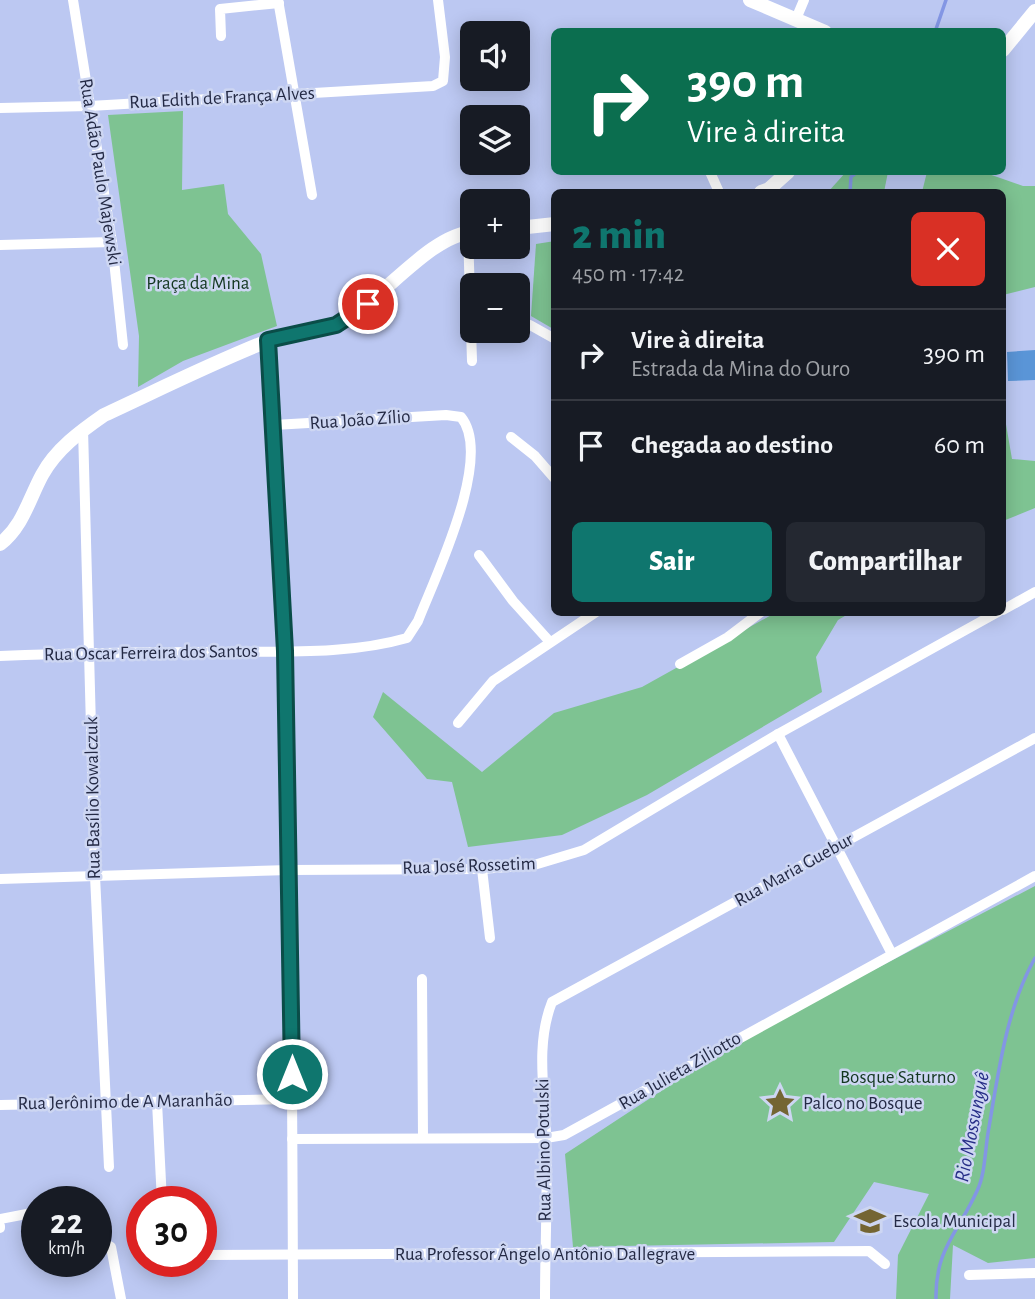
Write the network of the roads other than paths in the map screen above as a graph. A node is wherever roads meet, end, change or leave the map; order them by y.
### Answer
1 (73, 0) edge
2 (438, 0) edge
3 (750, 0) edge
4 (804, 0) edge
5 (279, 1) edge
6 (1035, 11) edge
7 (796, 19) junction
8 (816, 28) edge
9 (221, 36) dead end
10 (1006, 46) edge
11 (296, 94) junction
12 (90, 106) junction
13 (0, 108) edge
14 (785, 175) edge
15 (769, 189) edge
16 (312, 195) dead end
17 (551, 224) edge
18 (530, 227) edge
19 (460, 233) edge
20 (112, 242) junction
21 (0, 245) edge
22 (470, 259) edge
23 (530, 326) dead end
24 (551, 337) edge
25 (268, 340) junction
26 (124, 345) dead end
27 (472, 361) dead end
28 (274, 425) junction
29 (83, 429) junction
30 (511, 437) dead end
31 (551, 475) edge
32 (0, 544) edge
33 (479, 555) dead end
34 (1035, 592) edge
35 (1006, 608) edge
36 (590, 616) edge
37 (756, 616) edge
38 (992, 616) edge
39 (550, 642) junction
40 (385, 644) joint
41 (285, 651) junction
42 (89, 652) junction
43 (0, 656) edge
44 (680, 664) dead end
45 (458, 723) dead end
46 (778, 734) junction
47 (1035, 738) edge
48 (836, 847) junction
49 (482, 869) junction
50 (289, 870) junction
51 (95, 876) junction
52 (1035, 876) edge
53 (0, 879) edge
54 (490, 938) dead end
55 (892, 954) junction
56 (422, 979) dead end
57 (552, 1002) joint
58 (292, 1099) junction
59 (157, 1102) junction
60 (104, 1103) junction
61 (0, 1105) edge
62 (423, 1138) junction
63 (546, 1138) junction
64 (292, 1139) junction
65 (109, 1167) dead end
66 (161, 1186) edge
67 (21, 1215) edge
68 (0, 1219) edge
69 (112, 1252) edge
70 (545, 1254) junction
71 (217, 1255) edge
72 (293, 1256) junction
73 (885, 1264) dead end
74 (1035, 1273) edge
75 (969, 1275) dead end
76 (121, 1299) edge
77 (293, 1299) edge
78 (545, 1299) edge

1 - 12 street, Rua Adão Paulo Majewski
2 - 11 street, Rua Edith de França Alves
3 - 7 street
4 - 7 street
5 - 9 street
5 - 11 street
6 - 10 street
7 - 8 street
11 - 12 street, Rua Edith de França Alves
11 - 16 street
12 - 13 street, Rua Edith de França Alves
12 - 20 street, Rua Adão Paulo Majewski
14 - 15 street
17 - 18 street
19 - 25 street
20 - 21 street
20 - 26 street, Rua Adão Paulo Majewski
22 - 27 street
23 - 24 street
25 - 28 street
25 - 29 street
28 - 40 street, Rua João Zílio
28 - 41 street
29 - 32 street
29 - 42 street, Rua Basílio Kowalczuk
30 - 31 street
33 - 39 street
34 - 35 street, Rua José Rossetim
36 - 39 street
37 - 44 street
38 - 46 street, Rua José Rossetim
39 - 45 street
40 - 41 street, Rua Oscar Ferreira dos Santos
41 - 42 street, Rua Oscar Ferreira dos Santos
41 - 50 street
42 - 43 street, Rua Oscar Ferreira dos Santos
42 - 51 street, Rua Basílio Kowalczuk
46 - 48 street
46 - 49 street, Rua José Rossetim
47 - 48 street, Rua Maria Guebur
48 - 55 street
48 - 57 street, Rua Maria Guebur
49 - 50 street, Rua José Rossetim
49 - 54 street
50 - 51 street, Rua José Rossetim
50 - 58 street
51 - 53 street, Rua José Rossetim
51 - 60 street, Rua Basílio Kowalczuk
52 - 55 street, Rua Julieta Ziliotto
55 - 63 street, Rua Julieta Ziliotto
56 - 62 street
57 - 63 street, Rua Albino Potulski
58 - 59 street, Rua Jerônimo de A Maranhão
58 - 64 street
59 - 60 street, Rua Jerônimo de A Maranhão
59 - 66 street
60 - 61 street, Rua Jerônimo de A Maranhão
60 - 65 street, Rua Basílio Kowalczuk
62 - 63 street, Rua Julieta Ziliotto
62 - 64 street, Rua Julieta Ziliotto
63 - 70 street, Rua Albino Potulski
64 - 72 street
67 - 68 street
69 - 76 street
70 - 72 street, Rua Professor Ângelo Antônio Dallegrave
70 - 73 street, Rua Professor Ângelo Antônio Dallegrave
70 - 78 street, Rua Albino Potulski
71 - 72 street, Rua Professor Ângelo Antônio Dallegrave
72 - 77 street
74 - 75 street

